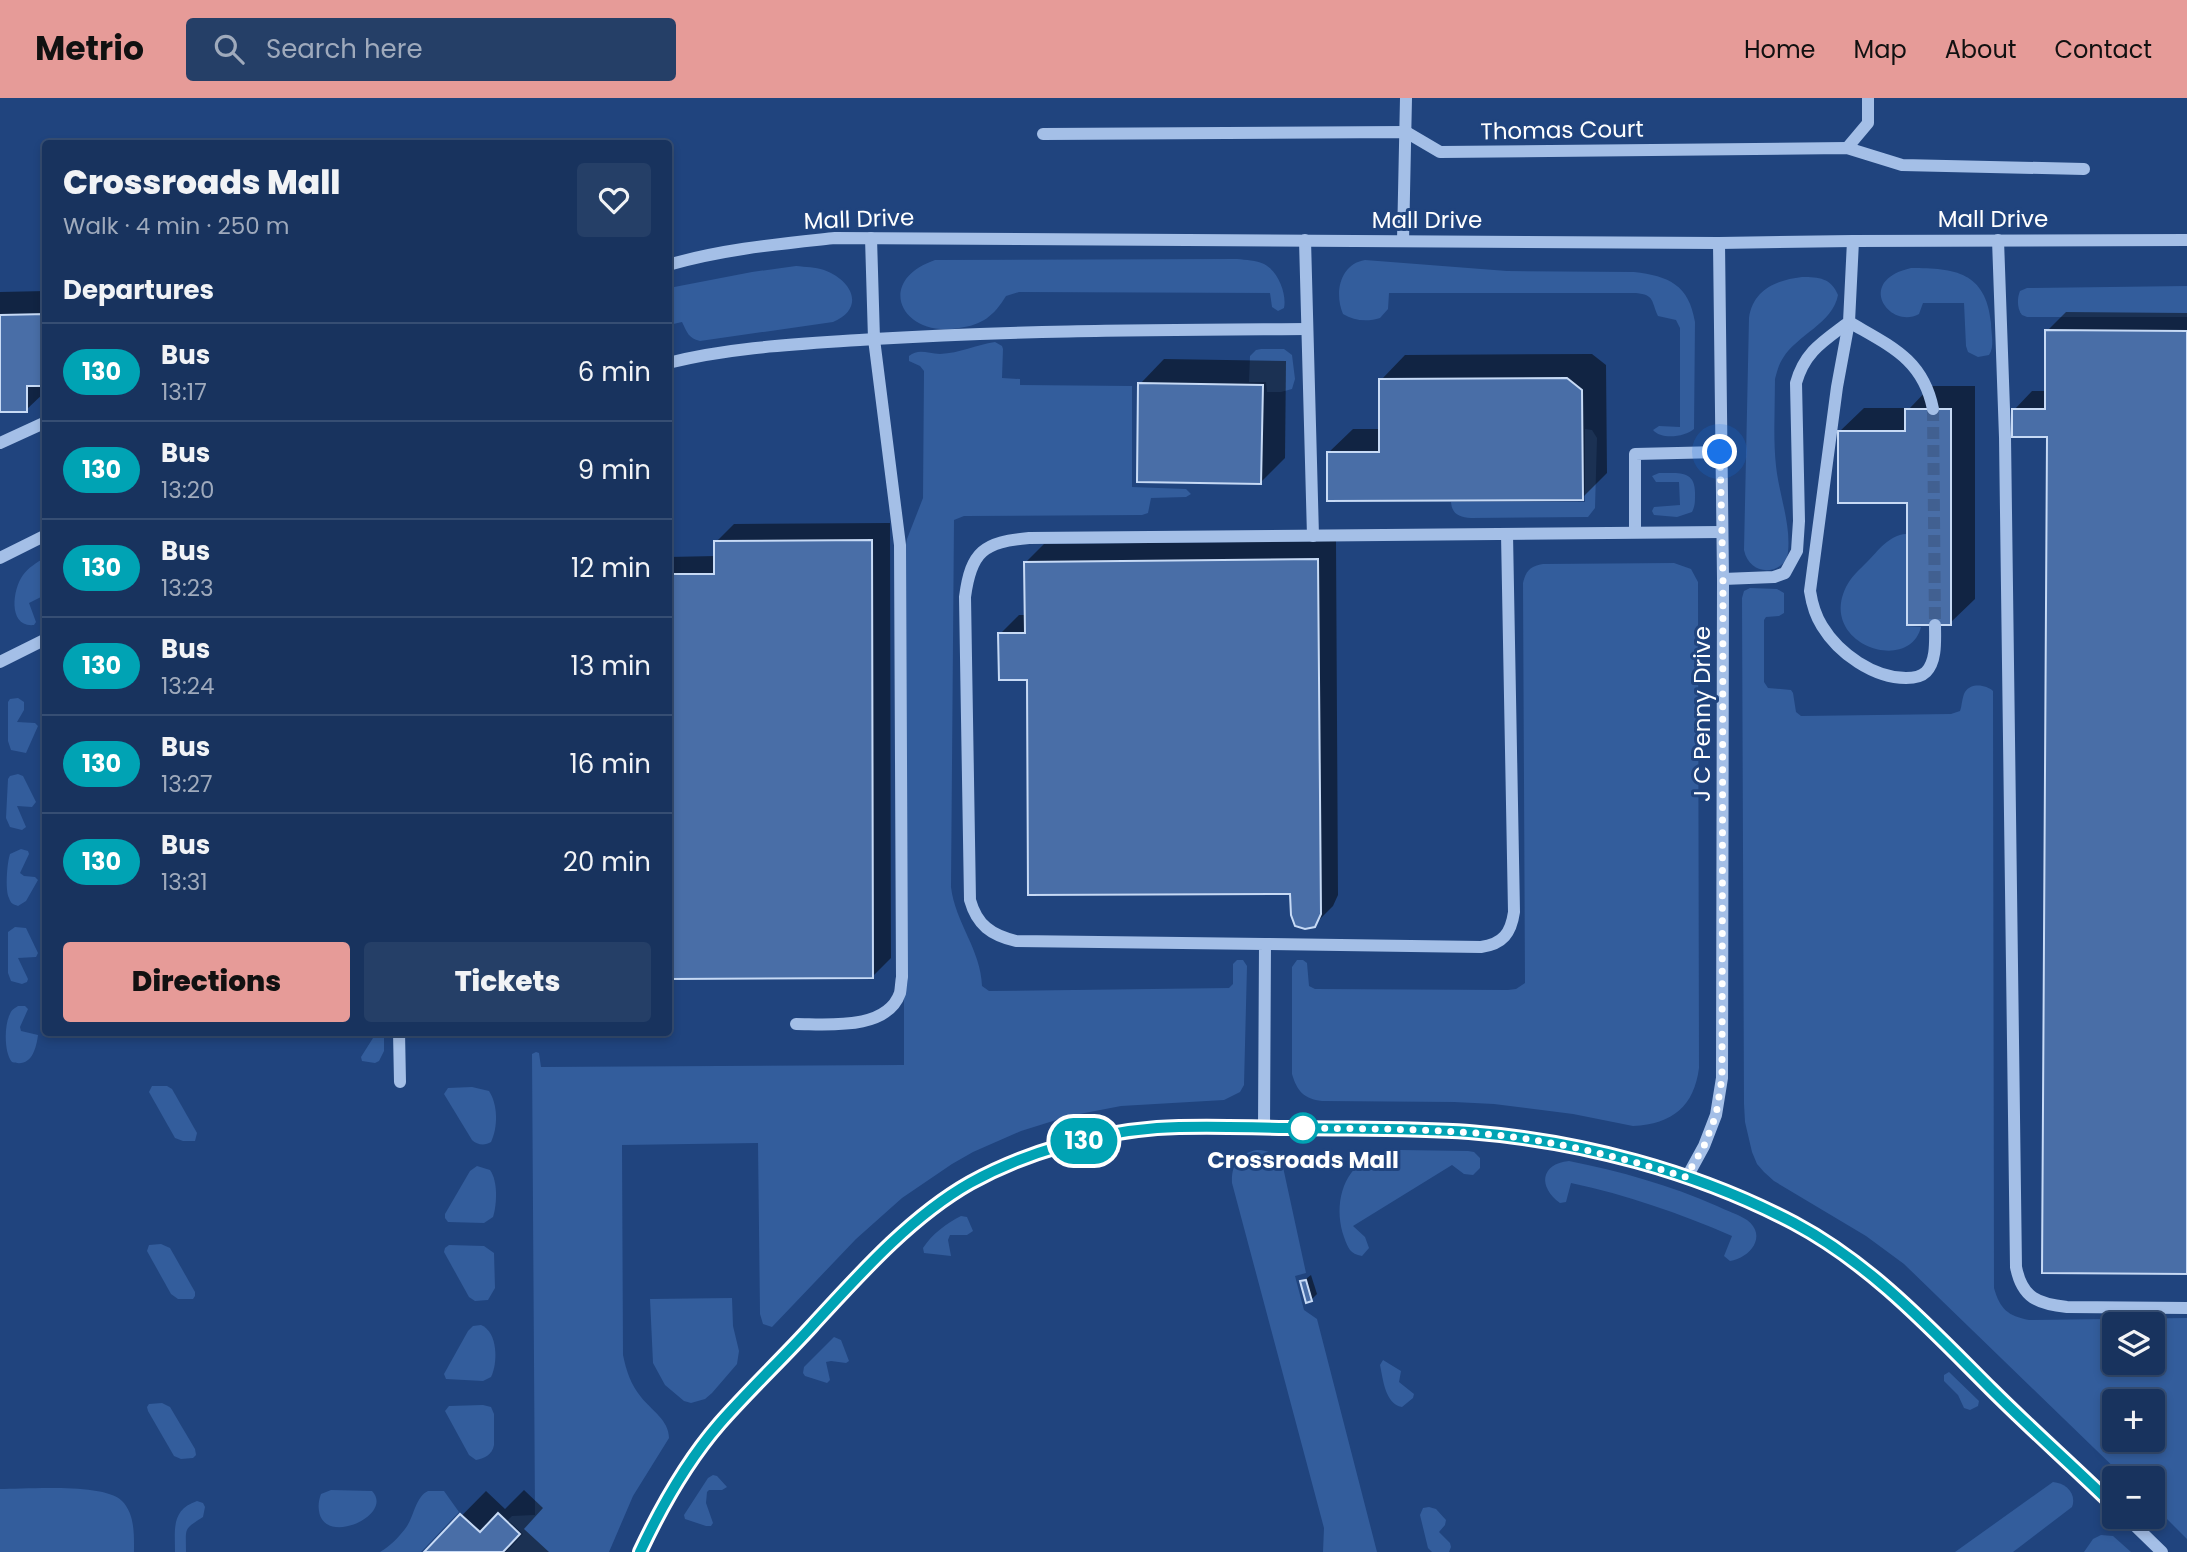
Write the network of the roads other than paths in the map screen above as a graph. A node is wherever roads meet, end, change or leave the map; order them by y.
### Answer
1 (1406, 98) edge
2 (1868, 98) edge
3 (1406, 132) junction
4 (1043, 134) dead end
5 (1847, 148) junction
6 (2084, 169) dead end
7 (870, 238) junction
8 (1305, 240) junction
9 (1998, 240) junction
10 (2187, 240) edge
11 (1403, 241) junction
12 (1853, 241) junction
13 (1719, 243) junction
14 (672, 264) edge
15 (1849, 321) junction
16 (1307, 329) junction
17 (874, 339) junction
18 (672, 362) edge
19 (1933, 409) tunnel mouth
20 (42, 424) edge
21 (0, 443) edge
22 (1720, 452) junction
23 (1635, 532) junction
24 (1722, 532) junction
25 (1507, 534) junction
26 (1313, 536) junction
27 (42, 537) edge
28 (0, 558) edge
29 (1723, 579) junction
30 (1935, 625) tunnel mouth
31 (42, 641) edge
32 (0, 662) edge
33 (1265, 944) junction
34 (796, 1024) dead end
35 (399, 1036) edge
36 (400, 1082) dead end
37 (1264, 1127) junction
38 (1686, 1177) junction
39 (2187, 1308) edge
40 (2102, 1495) edge
41 (2138, 1529) edge
42 (640, 1552) edge
43 (2162, 1552) edge

1 - 3 street
2 - 5 street
3 - 4 street
3 - 5 street, Thomas Court
3 - 11 street
5 - 6 street, Thomas Court
7 - 8 street, Mall Drive
7 - 14 street, Mall Drive
7 - 17 street
8 - 11 street, Mall Drive
8 - 16 street
9 - 10 street, Mall Drive
9 - 12 street, Mall Drive
9 - 39 street
11 - 13 street, Mall Drive
12 - 13 street, Mall Drive
12 - 15 street
13 - 22 street, J C Penny Drive
15 - 19 street
15 - 29 street
15 - 30 street
16 - 17 street
16 - 26 street
17 - 18 street
17 - 34 street
20 - 21 street
22 - 23 street
22 - 24 street, J C Penny Drive
23 - 24 street
23 - 25 street
24 - 29 street, J C Penny Drive
25 - 26 street
25 - 33 street
26 - 33 street
27 - 28 street
29 - 38 street, J C Penny Drive
31 - 32 street
33 - 37 street
35 - 36 street
37 - 38 street
37 - 42 street
38 - 40 street
41 - 43 street

